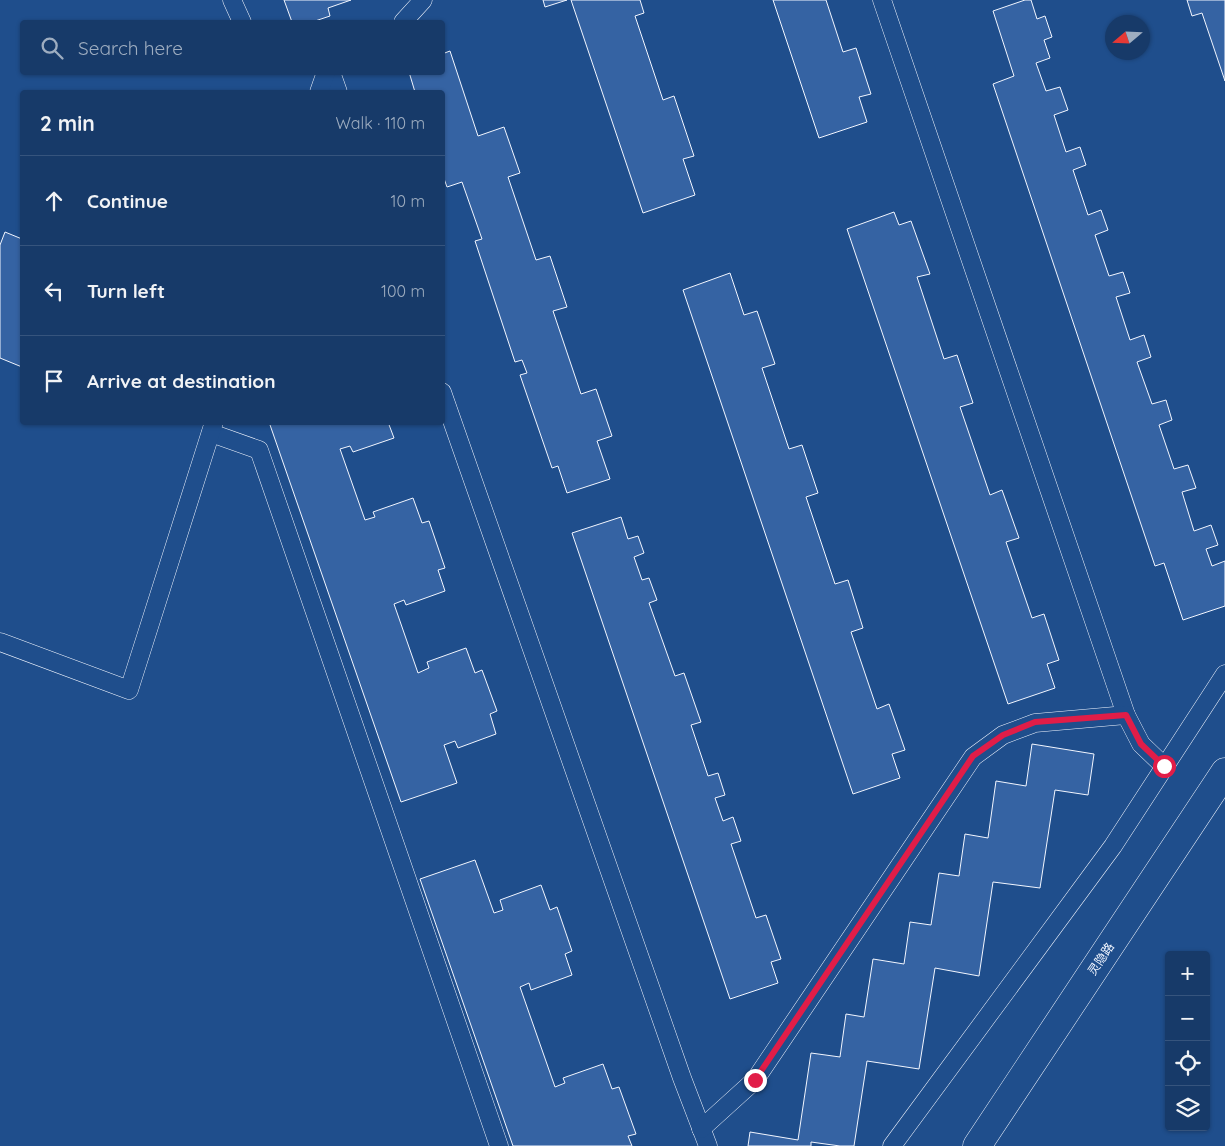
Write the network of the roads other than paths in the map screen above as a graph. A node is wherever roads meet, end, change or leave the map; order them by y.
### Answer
1 (232, 0) edge
2 (423, 0) edge
3 (882, 0) edge
4 (241, 20) edge
5 (405, 20) edge
6 (325, 75) edge
7 (332, 75) edge
8 (320, 90) edge
9 (337, 90) edge
10 (445, 401) edge
11 (213, 428) edge
12 (0, 642) edge
13 (1225, 674) edge
14 (1126, 715) junction
15 (1164, 766) junction
16 (1225, 772) edge
17 (701, 1129) junction
18 (500, 1146) edge
19 (708, 1146) edge
20 (892, 1146) edge
21 (977, 1146) edge

1 - 4 lane
2 - 5 lane
3 - 14 lane
6 - 8 lane
7 - 9 lane
10 - 17 lane
11 - 12 lane
11 - 18 lane
13 - 15 lane
14 - 15 lane
14 - 17 lane
15 - 20 lane
16 - 21 street, 灵隐路
17 - 19 lane

